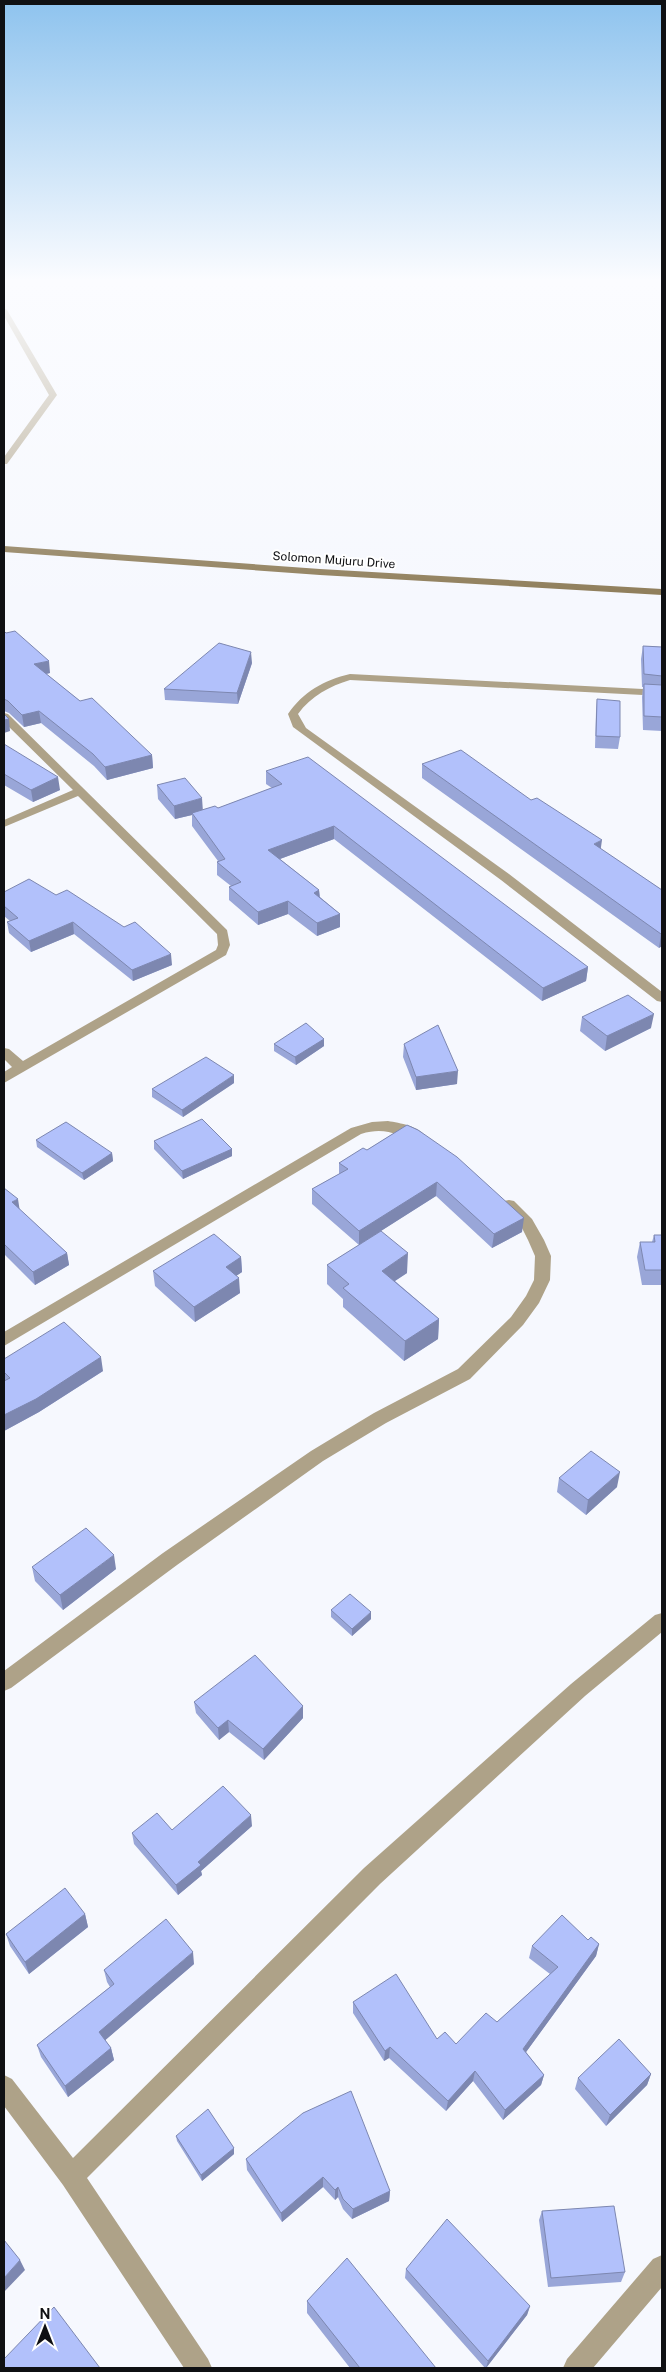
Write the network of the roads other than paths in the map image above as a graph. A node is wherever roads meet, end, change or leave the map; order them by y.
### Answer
1 (48, 389) edge
2 (4, 462) edge
3 (4, 549) edge
4 (662, 592) edge
5 (662, 693) edge
6 (4, 716) edge
7 (81, 791) junction
8 (4, 824) edge
9 (662, 998) edge
10 (4, 1052) edge
11 (22, 1068) junction
12 (4, 1078) edge
13 (433, 1146) edge
14 (498, 1196) edge
15 (4, 1340) edge
16 (662, 1621) edge
17 (4, 1682) edge
18 (4, 2087) edge
19 (72, 2176) junction
20 (662, 2268) edge
21 (199, 2368) edge
22 (576, 2368) edge

1 - 2 street
3 - 4 street, Solomon Mujuru Drive
5 - 9 street
6 - 7 street
7 - 8 street
7 - 11 street
10 - 11 street
11 - 12 street
13 - 15 street
14 - 17 street
16 - 19 street
18 - 19 street
19 - 21 street
20 - 22 street

